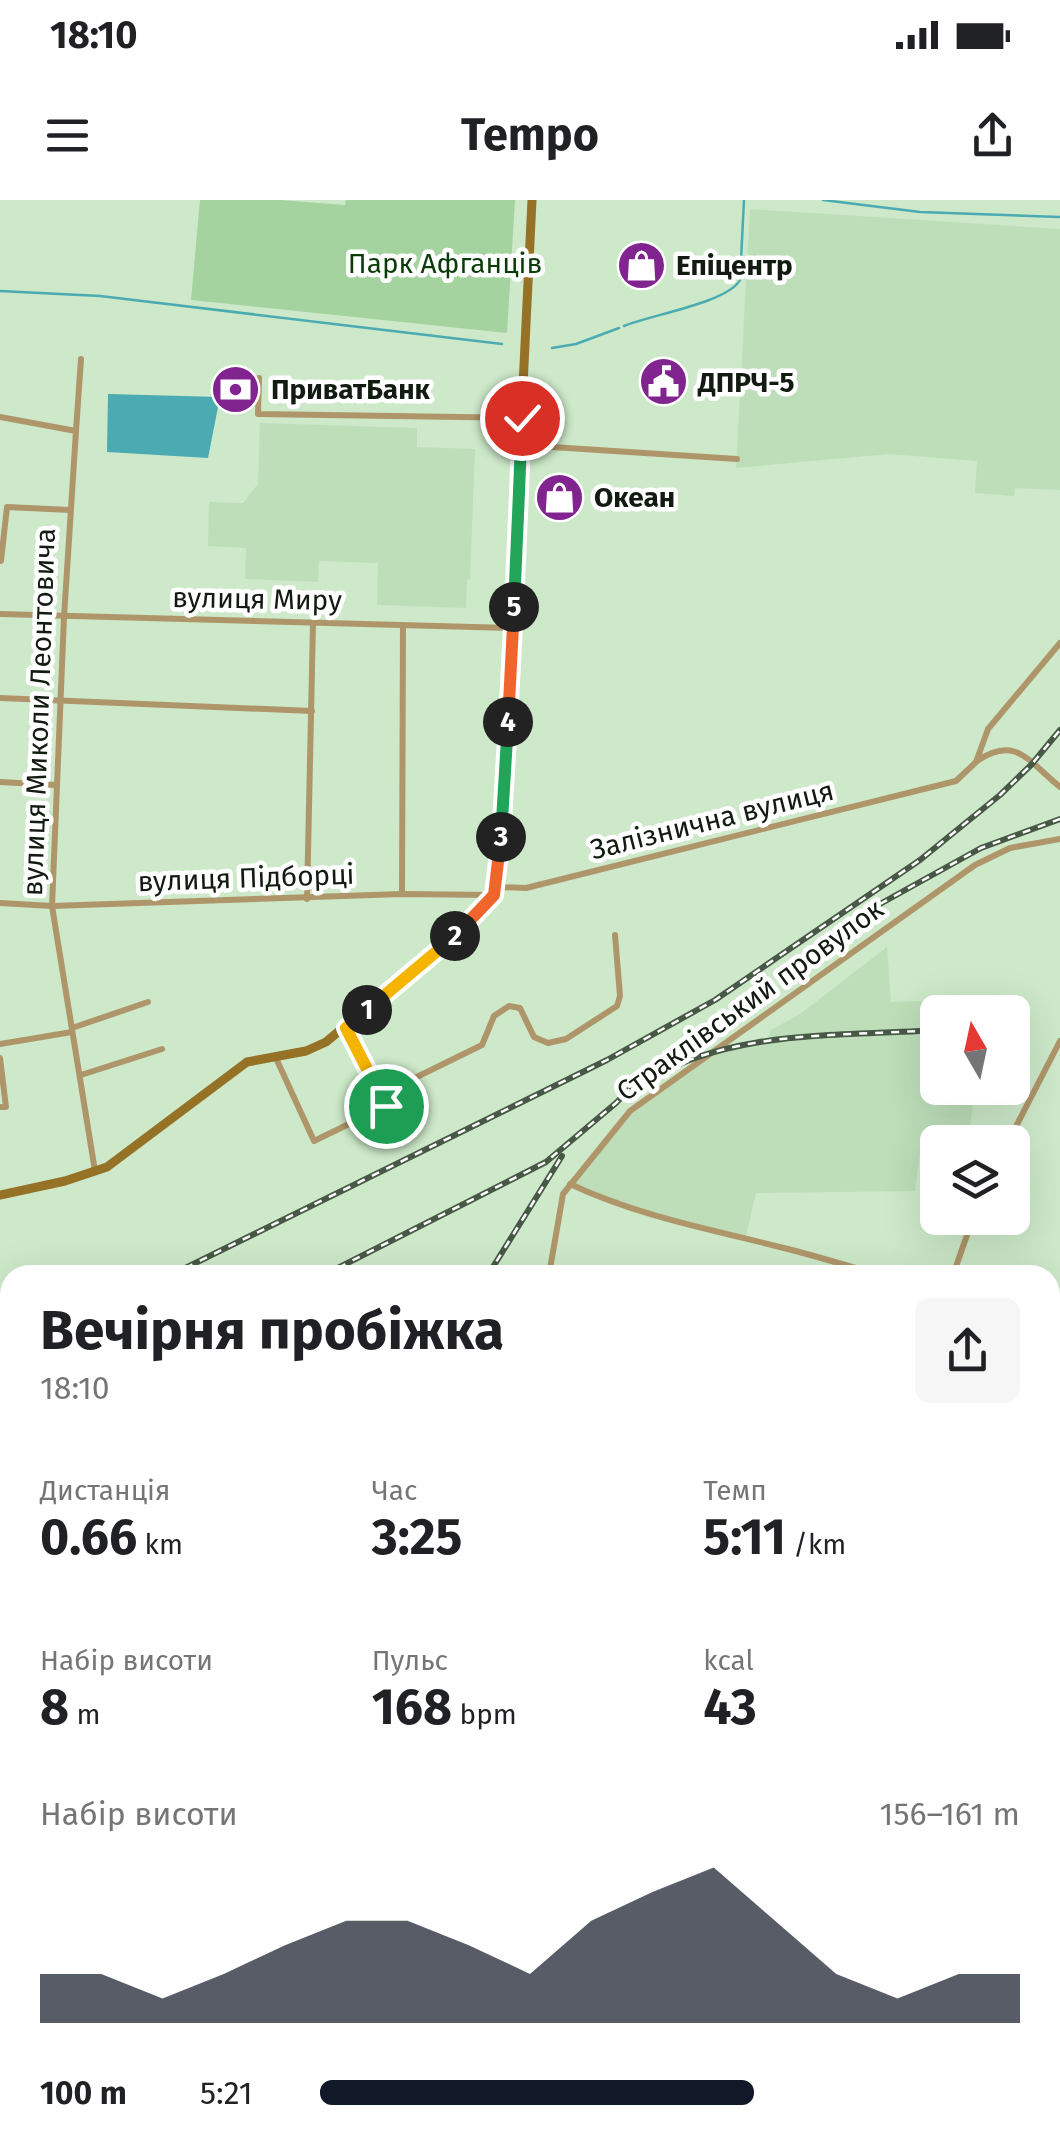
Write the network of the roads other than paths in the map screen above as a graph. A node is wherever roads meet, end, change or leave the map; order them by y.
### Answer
1 (532, 200) edge
2 (81, 359) dead end
3 (259, 378) dead end
4 (0, 417) edge
5 (522, 418) junction
6 (76, 431) junction
7 (521, 445) junction
8 (737, 459) dead end
9 (70, 510) junction
10 (1, 561) edge
11 (0, 614) edge
12 (64, 617) junction
13 (313, 623) junction
14 (403, 625) junction
15 (513, 628) junction
16 (1060, 643) edge
17 (0, 698) edge
18 (60, 700) junction
19 (312, 711) junction
20 (976, 762) junction
21 (0, 782) edge
22 (56, 785) junction
23 (1059, 785) edge
24 (1060, 839) edge
25 (496, 891) junction
26 (402, 894) junction
27 (307, 899) junction
28 (0, 903) edge
29 (52, 906) junction
30 (614, 935) dead end
31 (148, 1002) dead end
32 (346, 1028) junction
33 (72, 1030) junction
34 (1060, 1041) edge
35 (0, 1044) edge
36 (162, 1049) dead end
37 (274, 1054) junction
38 (0, 1058) edge
39 (82, 1075) junction
40 (380, 1095) junction
41 (3, 1107) edge
42 (1017, 1125) edge
43 (95, 1172) junction
44 (570, 1184) junction
45 (0, 1196) edge
46 (968, 1235) edge
47 (551, 1265) edge
48 (844, 1265) edge
49 (957, 1265) edge

1 - 5 main road
2 - 6 street, вулиця Миколи Леонтовича
3 - 5 street
4 - 6 street
5 - 7 main road
6 - 9 street, вулиця Миколи Леонтовича
7 - 8 street
7 - 15 main road
9 - 10 street
9 - 12 street, вулиця Миколи Леонтовича
11 - 12 street, вулиця Миру
12 - 13 street, вулиця Миру
12 - 18 street, вулиця Миколи Леонтовича
13 - 14 street, вулиця Миру
13 - 19 street
14 - 15 street, вулиця Миру
14 - 26 street
15 - 25 main road
16 - 20 street
17 - 18 street
18 - 19 street
18 - 22 street, вулиця Миколи Леонтовича
19 - 27 street
20 - 23 street
20 - 25 street, Залізнична вулиця
21 - 22 street
22 - 29 street, вулиця Миколи Леонтовича
24 - 44 street, Страклівський провулок
25 - 26 street, вулиця Підборці
25 - 32 main road
26 - 27 street, вулиця Підборці
27 - 29 street, вулиця Підборці
28 - 29 street, вулиця Підборці
29 - 33 street, вулиця Миколи Леонтовича
30 - 40 street
31 - 33 street
32 - 37 main road
32 - 40 street
33 - 35 street
33 - 39 street, вулиця Миколи Леонтовича
34 - 42 street
36 - 39 street
37 - 40 street
37 - 43 main road
38 - 41 street
39 - 43 street, вулиця Миколи Леонтовича
43 - 45 main road
44 - 47 street, Страклівський провулок
44 - 48 street
46 - 49 street

